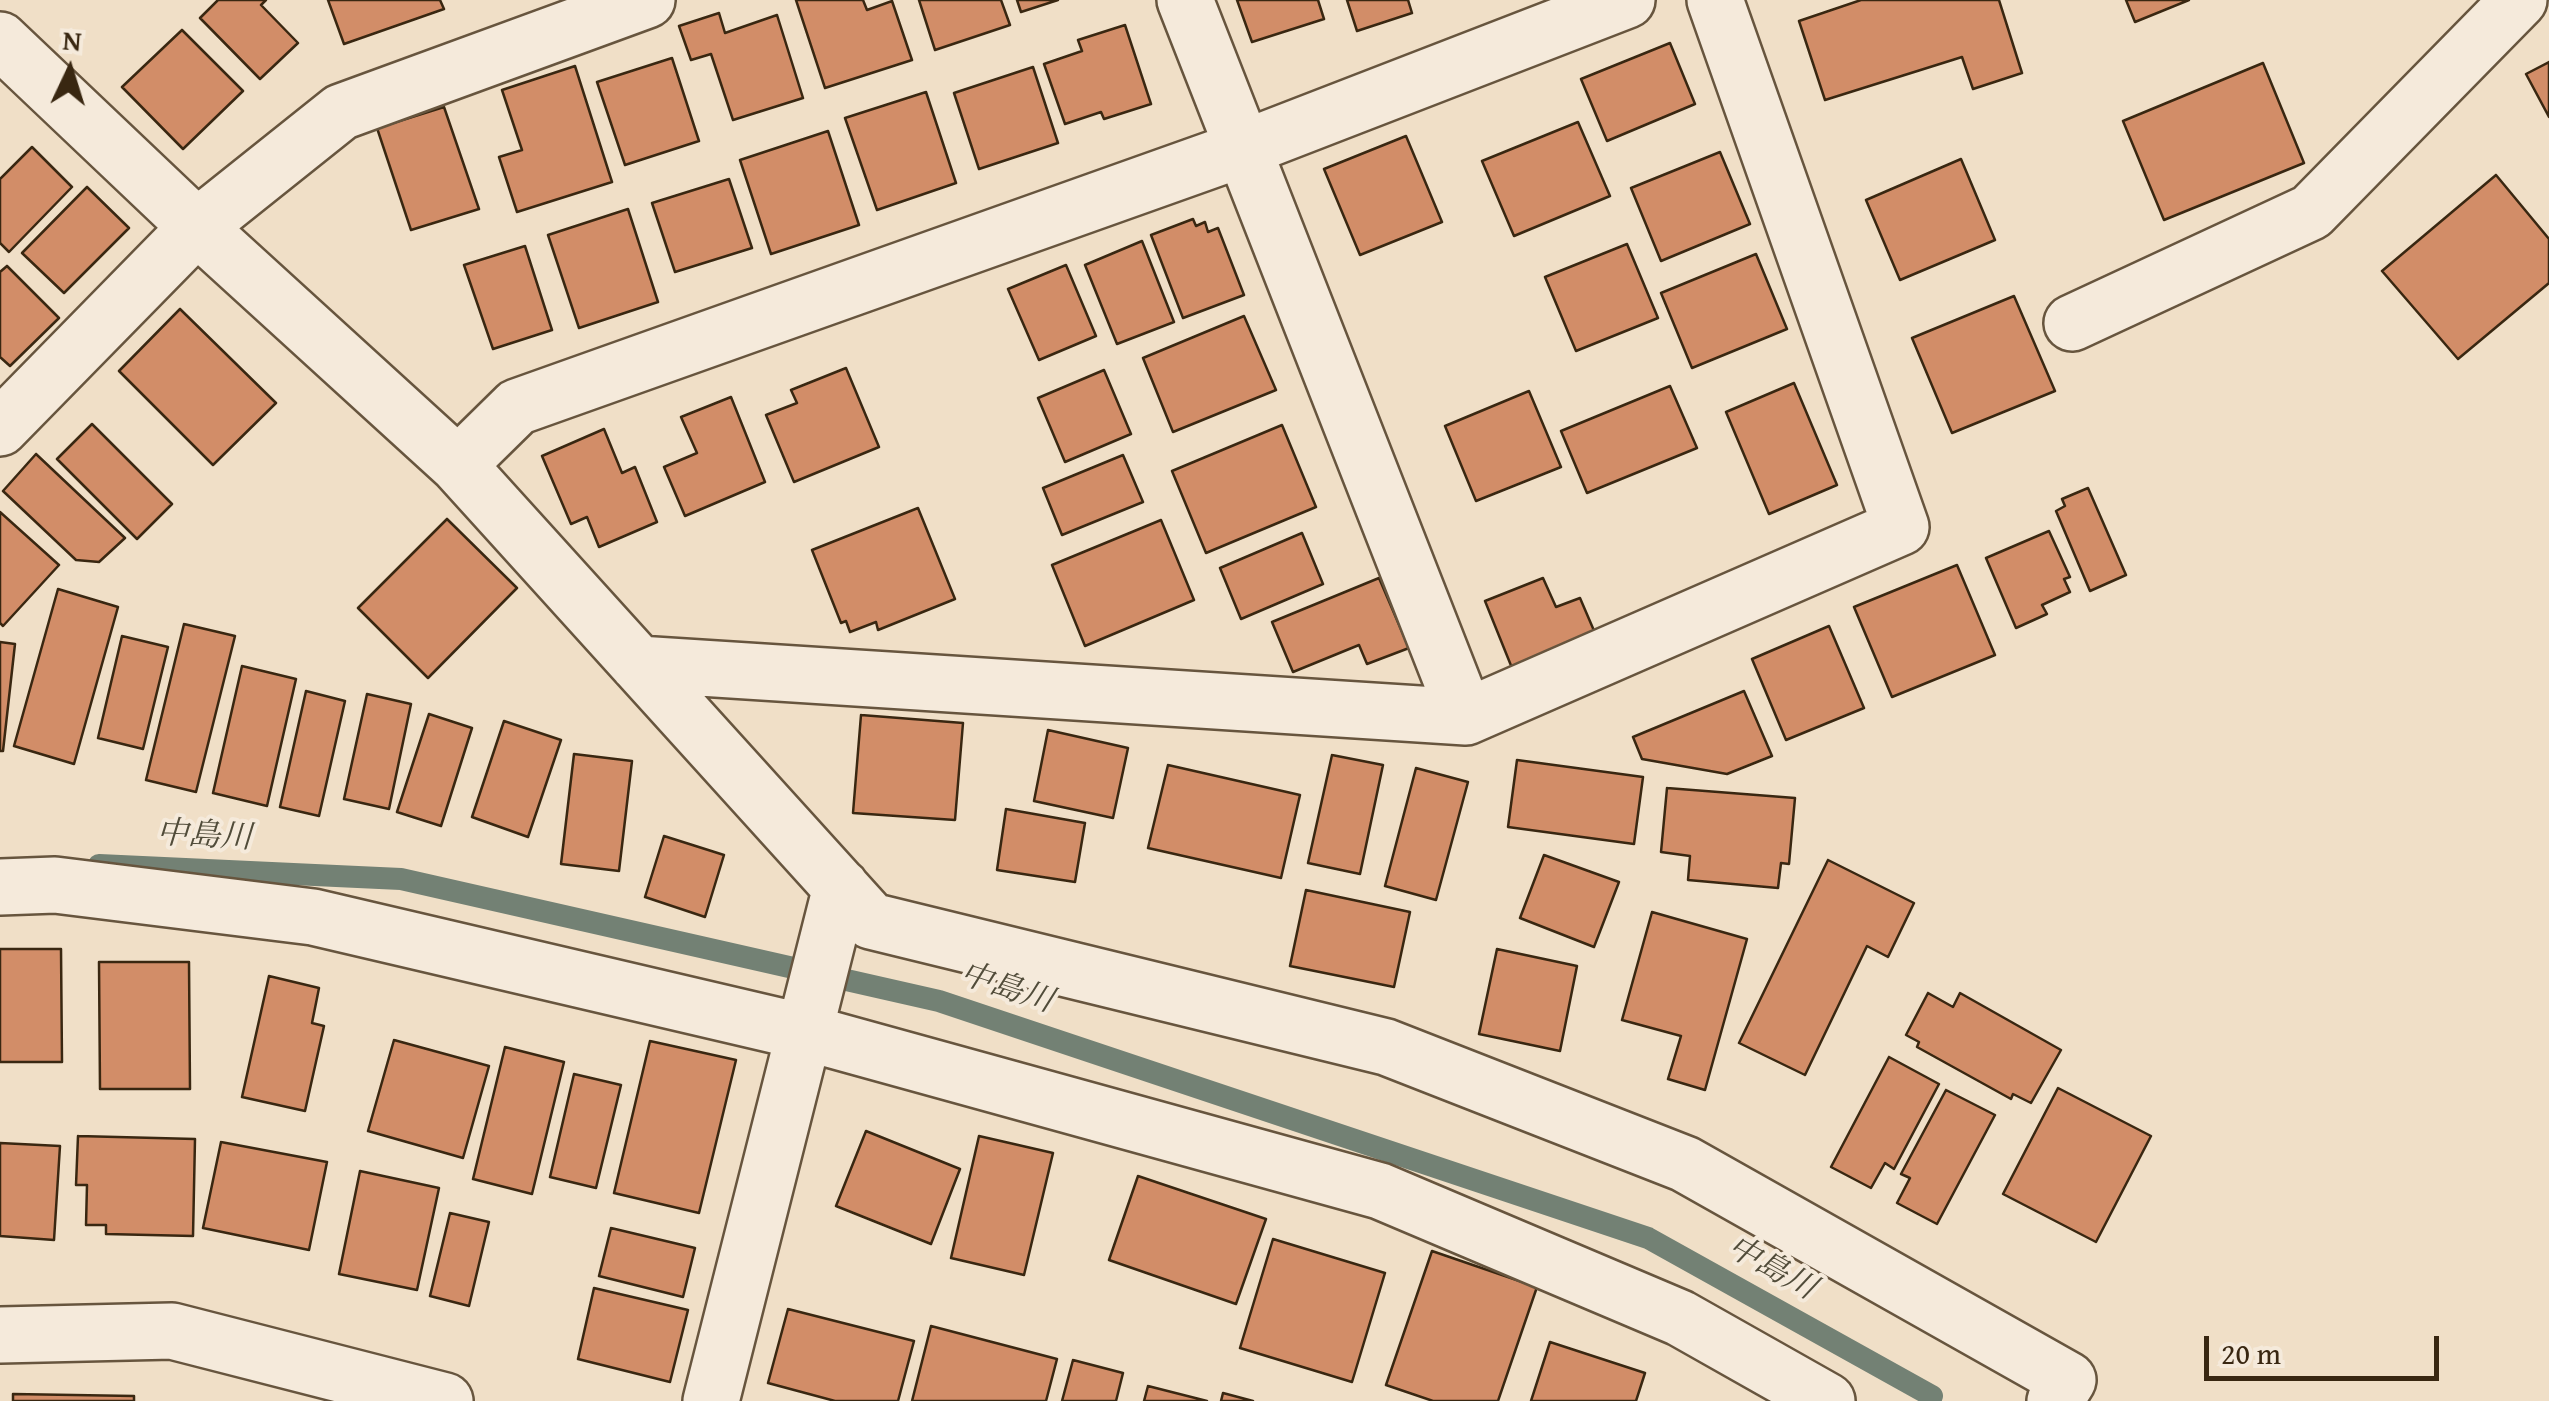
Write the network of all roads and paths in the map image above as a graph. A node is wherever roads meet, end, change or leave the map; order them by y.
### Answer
1 (647, 0) edge
2 (1185, 0) edge
3 (1627, 0) edge
4 (1716, 0) edge
5 (2518, 0) edge
6 (0, 40) edge
7 (1242, 150) junction
8 (197, 227) junction
9 (2072, 323) dead end
10 (0, 428) edge
11 (458, 465) junction
12 (638, 664) junction
13 (1466, 716) junction
14 (0, 887) edge
15 (841, 888) junction
16 (813, 994) junction
17 (0, 1336) edge
18 (444, 1401) edge
19 (711, 1401) edge
20 (1827, 1401) edge
21 (2054, 1401) edge

1 - 8 street
2 - 7 street
3 - 7 street
4 - 13 street
5 - 9 street
6 - 8 street
7 - 11 street
7 - 13 street
8 - 10 street
8 - 11 street
11 - 12 street
12 - 13 street
12 - 15 street
14 - 16 street
15 - 16 street
15 - 21 street
16 - 19 street
16 - 20 street
17 - 18 street

